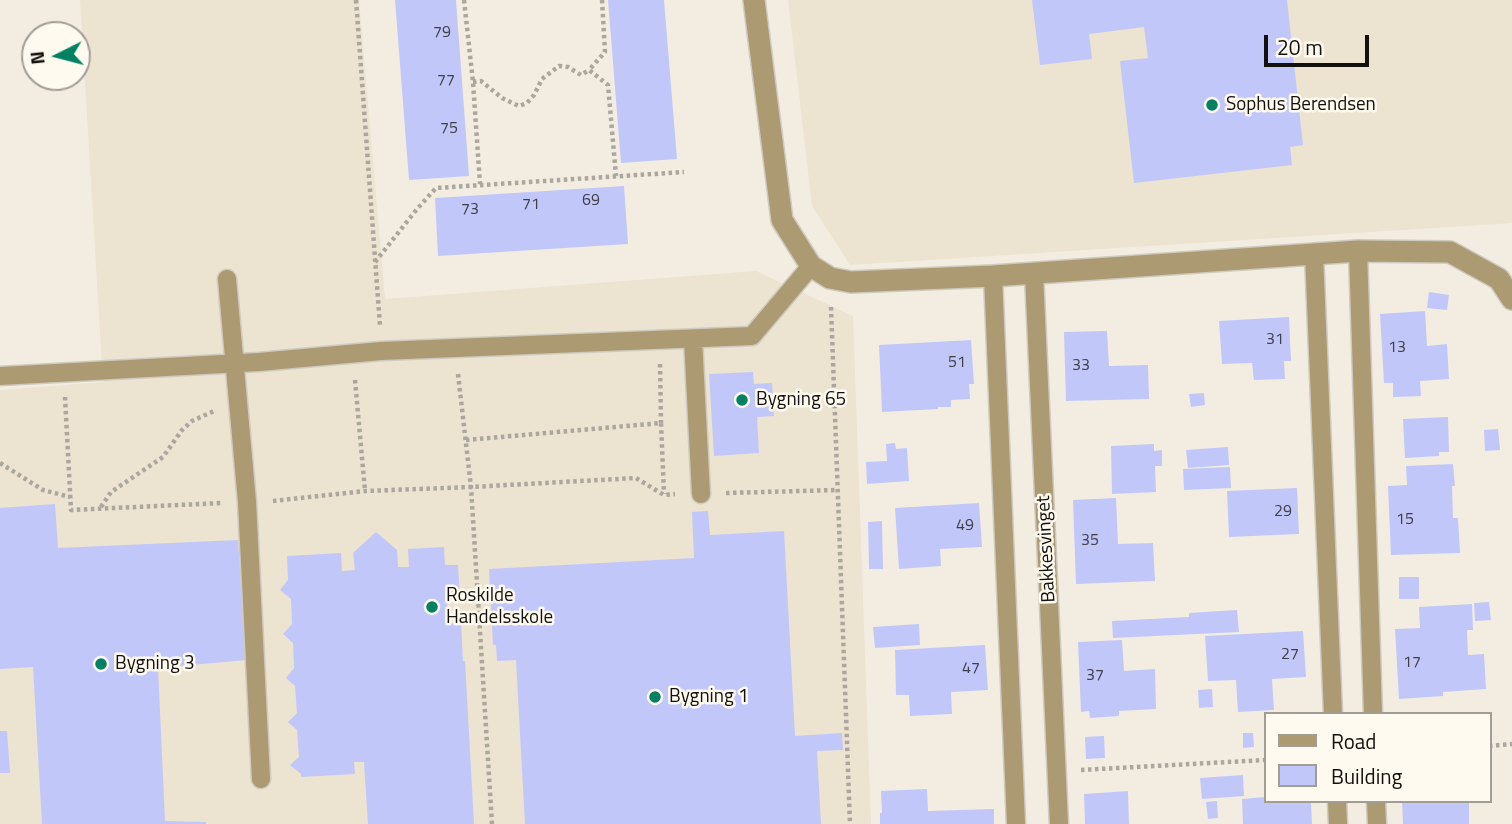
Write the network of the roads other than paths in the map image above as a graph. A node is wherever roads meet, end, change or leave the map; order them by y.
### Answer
1 (754, 0) edge
2 (1358, 251) junction
3 (1314, 254) junction
4 (811, 267) junction
5 (1034, 274) junction
6 (993, 276) junction
7 (227, 279) dead end
8 (1512, 299) edge
9 (693, 339) junction
10 (234, 363) junction
11 (0, 376) edge
12 (701, 494) road end
13 (1333, 712) edge
14 (1373, 712) edge
15 (261, 779) dead end
16 (1337, 803) edge
17 (1376, 803) edge
18 (1016, 824) edge
19 (1059, 824) edge
20 (1338, 824) edge
21 (1377, 824) edge

1 - 4 street
2 - 3 street
2 - 8 street
2 - 14 lane
3 - 5 street
3 - 13 lane
4 - 6 street
4 - 9 lane
5 - 6 street
5 - 19 lane, Bakkesvinget
6 - 18 lane
7 - 10 lane
9 - 10 lane
9 - 12 lane
10 - 11 lane
10 - 15 lane
16 - 20 lane
17 - 21 lane

